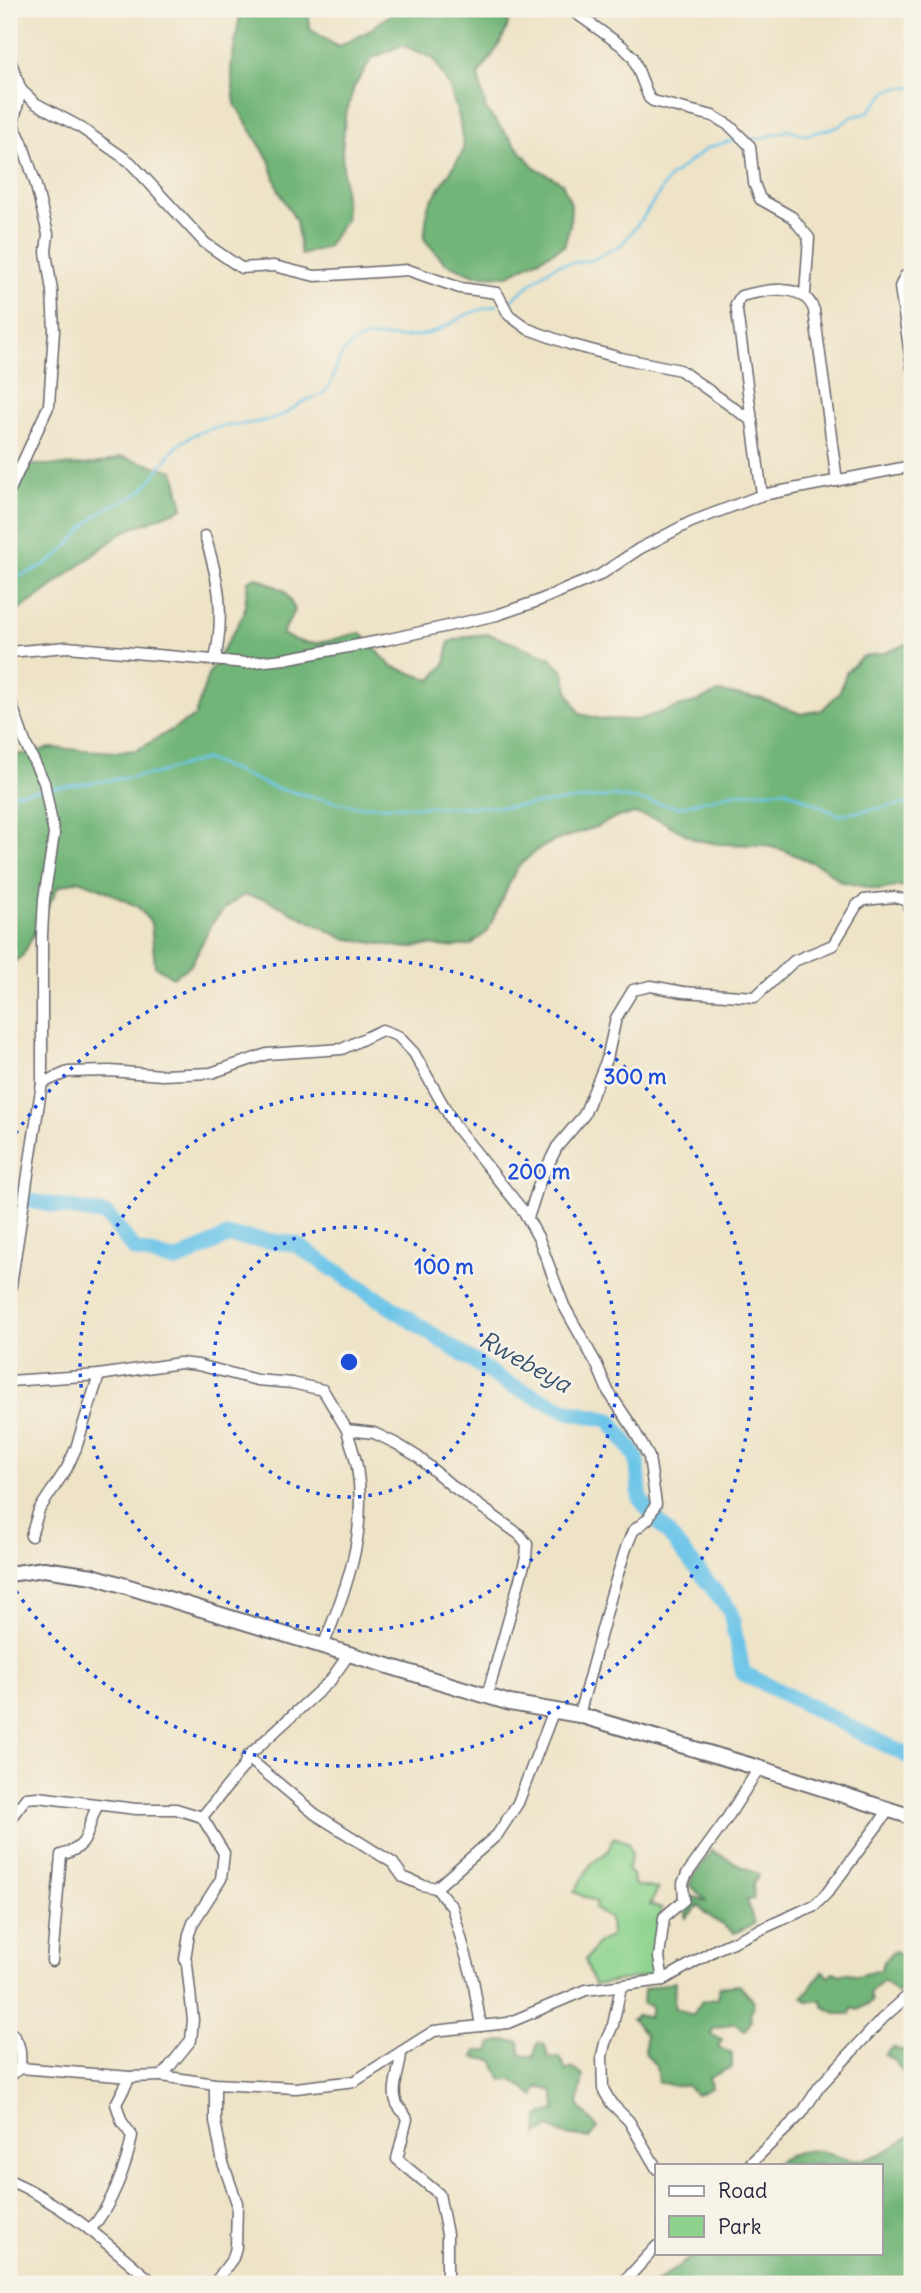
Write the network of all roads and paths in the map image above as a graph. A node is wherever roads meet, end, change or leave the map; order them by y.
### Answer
1 (570, 9) edge
2 (9, 57) edge
3 (21, 90) junction
4 (11, 120) edge
5 (912, 273) edge
6 (805, 294) junction
7 (912, 368) edge
8 (752, 421) junction
9 (912, 466) edge
10 (837, 481) junction
11 (9, 492) edge
12 (762, 495) junction
13 (205, 536) dead end
14 (9, 652) edge
15 (215, 660) junction
16 (9, 696) edge
17 (912, 922) edge
18 (42, 1083) junction
19 (528, 1218) junction
20 (9, 1298) edge
21 (99, 1375) junction
22 (9, 1381) edge
23 (347, 1430) junction
24 (30, 1536) dead end
25 (9, 1574) edge
26 (323, 1646) junction
27 (349, 1654) junction
28 (487, 1696) junction
29 (554, 1710) junction
30 (579, 1715) junction
31 (247, 1757) junction
32 (759, 1768) junction
33 (98, 1805) junction
34 (889, 1810) junction
35 (9, 1817) edge
36 (202, 1817) junction
37 (912, 1817) edge
38 (436, 1888) junction
39 (52, 1961) dead end
40 (663, 1980) junction
41 (621, 1986) junction
42 (912, 1992) edge
43 (481, 2026) junction
44 (9, 2031) edge
45 (401, 2052) junction
46 (20, 2068) junction
47 (162, 2076) junction
48 (9, 2077) edge
49 (130, 2077) junction
50 (215, 2084) junction
51 (750, 2164) edge
52 (655, 2166) edge
53 (9, 2180) edge
54 (90, 2230) junction
55 (655, 2248) edge
56 (155, 2284) edge
57 (214, 2284) edge
58 (447, 2284) edge
59 (622, 2284) edge

1 - 6 street
2 - 3 street
3 - 4 street
3 - 8 street
4 - 11 street
5 - 7 street
6 - 8 street
6 - 10 street
8 - 12 street
9 - 10 street
10 - 12 street
12 - 15 street
13 - 15 street
14 - 15 street
16 - 18 street
17 - 19 street
18 - 19 street
18 - 20 street
19 - 30 street
21 - 22 street
21 - 23 street
21 - 24 street
23 - 26 street
23 - 28 street
25 - 26 main road
26 - 27 main road
27 - 28 main road
27 - 31 street
28 - 29 main road
29 - 30 main road
29 - 38 street
30 - 32 main road
31 - 36 street
31 - 38 street
32 - 34 main road
32 - 40 street
33 - 35 street
33 - 36 street
33 - 39 street
34 - 37 main road
34 - 40 street
36 - 47 street
38 - 43 street
40 - 41 street
41 - 43 street
41 - 52 street
42 - 51 street
43 - 45 street
44 - 46 street
45 - 50 street
45 - 58 street
46 - 48 street
46 - 49 street
47 - 49 street
47 - 50 street
49 - 54 street
50 - 57 street
53 - 54 street
54 - 56 street
55 - 59 street

